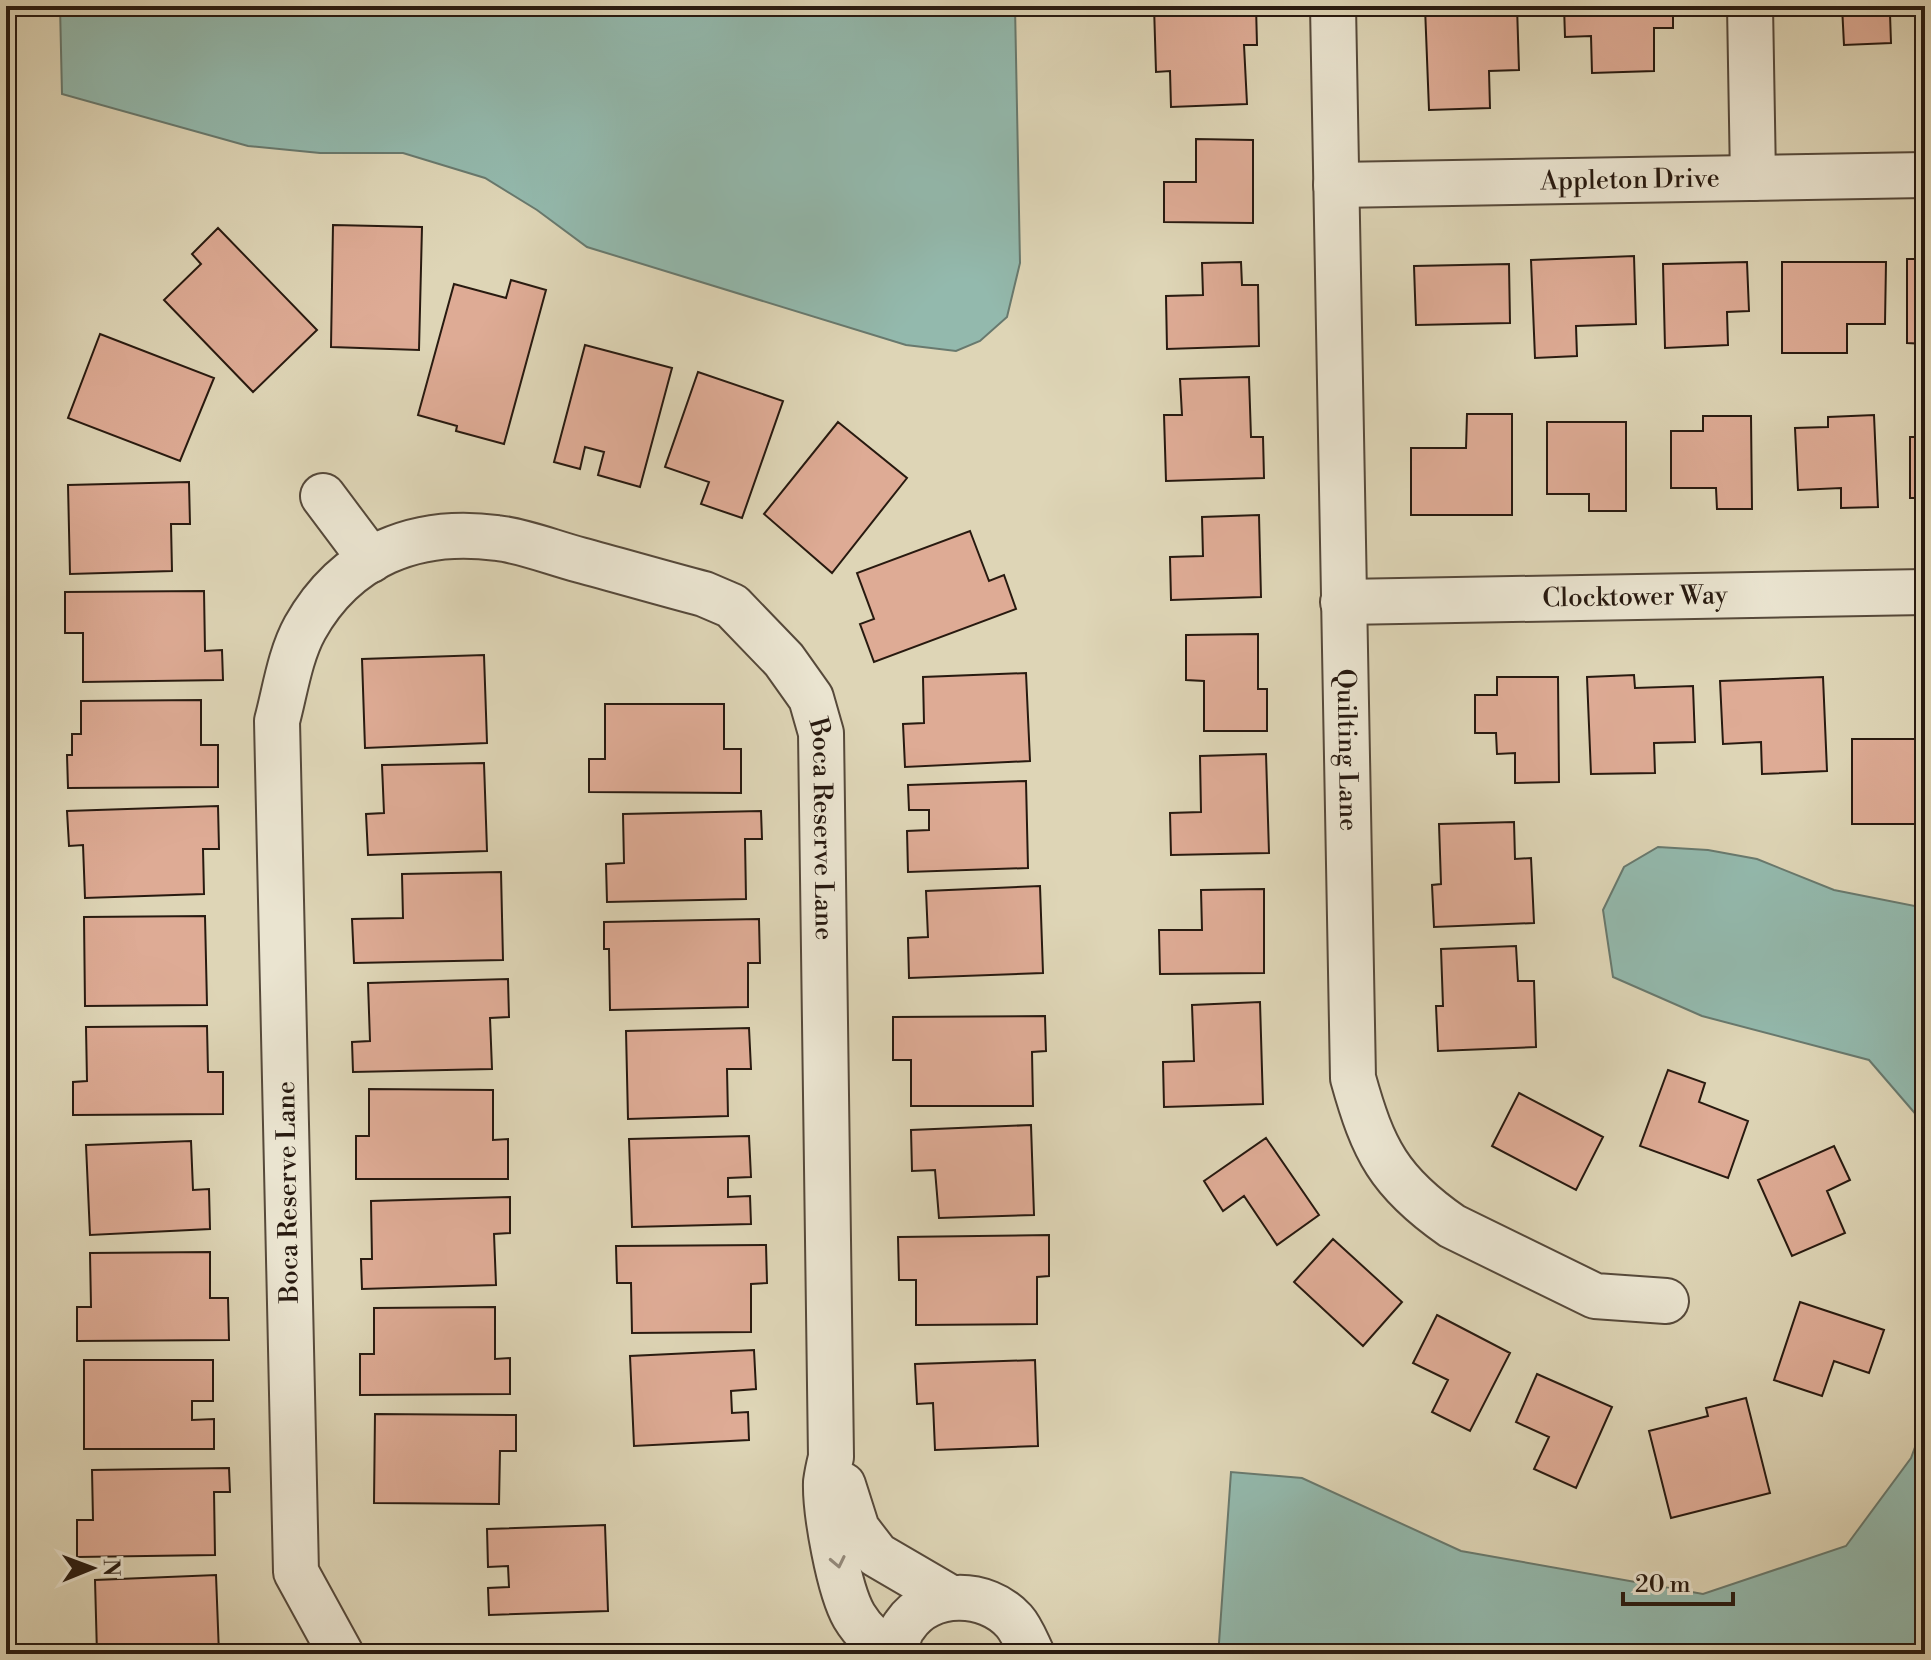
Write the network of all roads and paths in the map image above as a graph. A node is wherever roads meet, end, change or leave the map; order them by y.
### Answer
1 (1333, 6) edge
2 (1750, 6) edge
3 (1925, 175) edge
4 (1753, 178) junction
5 (1336, 185) junction
6 (323, 496) dead end
7 (371, 560) junction
8 (1925, 592) edge
9 (1343, 602) junction
10 (1666, 1301) dead end
11 (831, 1457) junction
12 (949, 1597) junction
13 (341, 1654) edge
14 (894, 1654) edge
15 (1032, 1654) edge

1 - 5 street, Quilting Lane
2 - 4 street
3 - 4 street, Appleton Drive
4 - 5 street, Appleton Drive
5 - 9 street, Quilting Lane
6 - 7 street
7 - 11 street, Boca Reserve Lane
7 - 13 street, Boca Reserve Lane
8 - 9 street, Clocktower Way
9 - 10 street, Quilting Lane
11 - 12 street, Boca Reserve Lane
11 -> 14 street, Boca Reserve Lane
12 - 14 street, Boca Reserve Lane
12 - 15 street, Boca Reserve Lane

